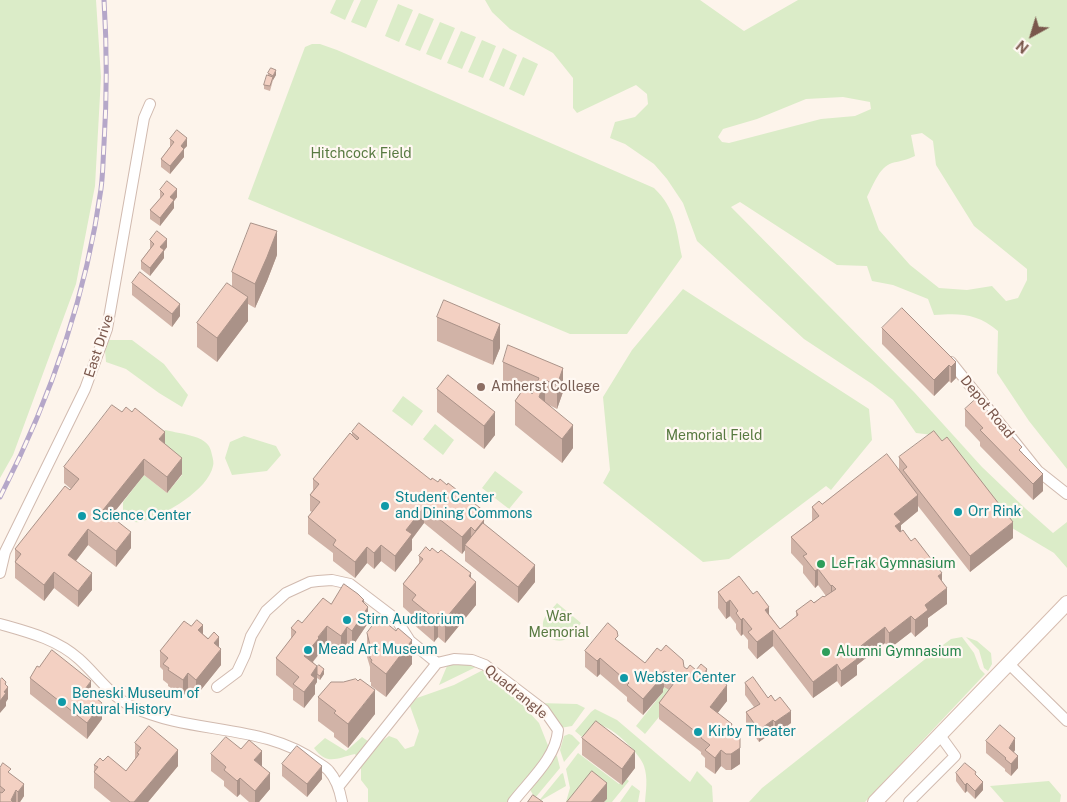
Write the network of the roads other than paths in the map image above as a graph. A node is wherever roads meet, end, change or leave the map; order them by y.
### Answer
1 (150, 104) dead end
2 (951, 362) edge
3 (1067, 494) edge
4 (0, 573) edge
5 (1067, 603) edge
6 (0, 624) edge
7 (437, 662) junction
8 (1008, 663) junction
9 (217, 687) dead end
10 (1067, 721) edge
11 (940, 734) junction
12 (339, 786) junction
13 (342, 802) edge
14 (513, 802) edge
15 (875, 802) edge
16 (909, 802) edge

1 - 4 street, East Drive
2 - 3 street, Depot Road
5 - 8 main road
6 - 12 street
7 - 9 street
7 - 12 street
7 - 14 street, Quadrangle
8 - 10 street
8 - 11 main road
11 - 15 main road
11 - 16 street
12 - 13 street

